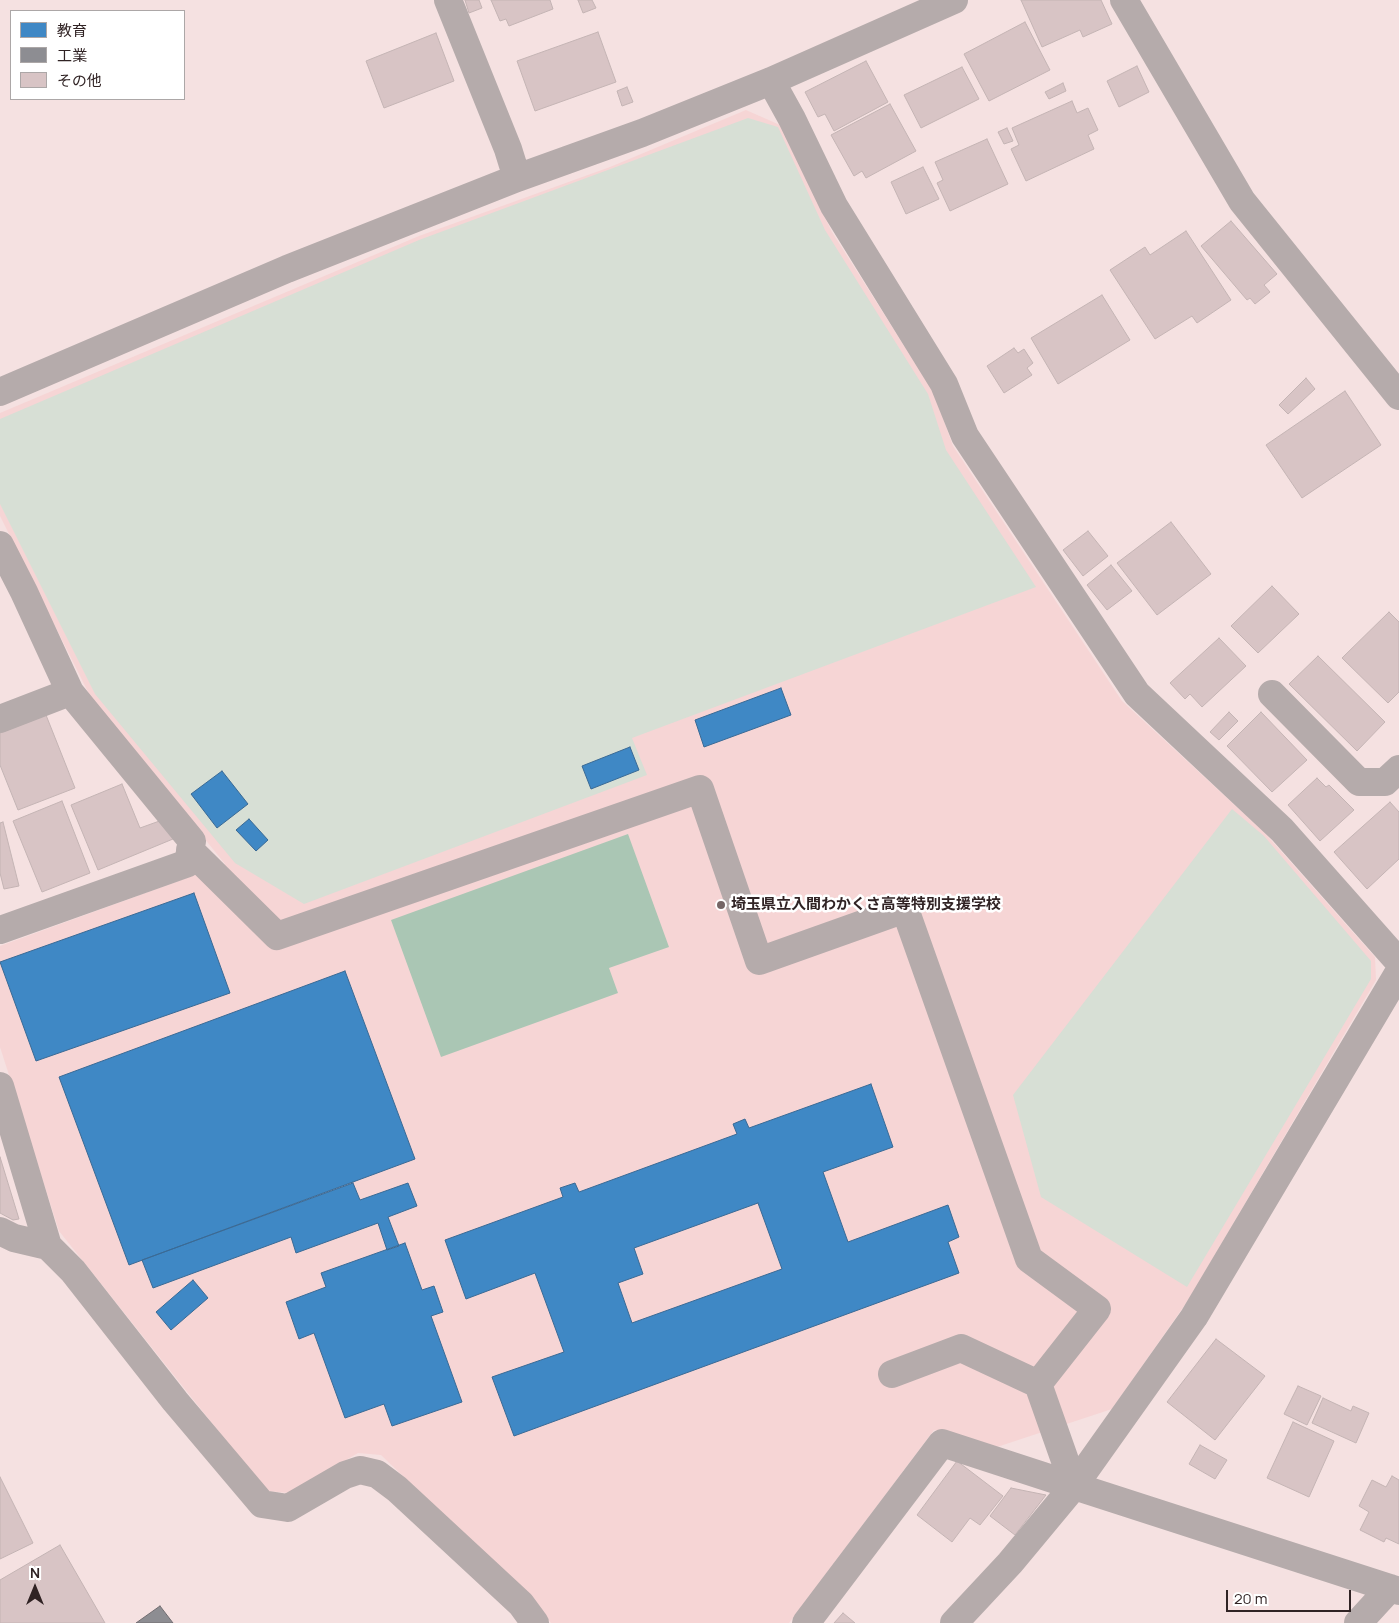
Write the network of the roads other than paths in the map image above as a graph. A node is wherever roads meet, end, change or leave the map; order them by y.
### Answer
1 (448, 0) edge
2 (954, 0) edge
3 (1124, 0) edge
4 (771, 81) junction
5 (517, 178) junction
6 (0, 392) edge
7 (1399, 396) edge
8 (0, 546) edge
9 (70, 692) junction
10 (1272, 694) dead end
11 (0, 719) edge
12 (1399, 769) edge
13 (190, 850) junction
14 (0, 930) edge
15 (1399, 962) edge
16 (1399, 972) edge
17 (0, 1086) edge
18 (0, 1231) edge
19 (48, 1246) junction
20 (892, 1374) dead end
21 (1038, 1384) junction
22 (1074, 1486) junction
23 (1395, 1589) edge
24 (536, 1623) edge
25 (806, 1623) edge
26 (954, 1623) edge
27 (1358, 1623) edge

1 - 5 street
2 - 4 street
3 - 7 street
4 - 5 street
4 - 15 street
5 - 6 street
8 - 9 street
9 - 11 street
9 - 13 street
10 - 12 street
13 - 14 street
13 - 21 street
16 - 22 street
17 - 19 street
18 - 19 street
19 - 24 street
20 - 21 street
21 - 22 street
22 - 23 street
22 - 25 street
22 - 26 street
23 - 27 street

